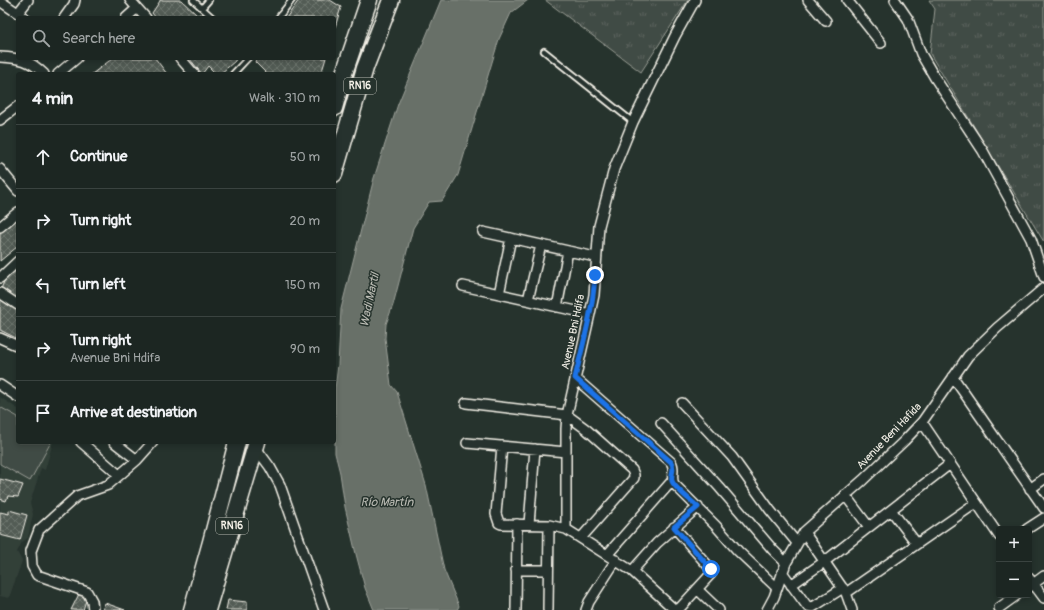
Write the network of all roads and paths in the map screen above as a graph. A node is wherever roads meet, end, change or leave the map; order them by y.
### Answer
1 (28, 0) edge
2 (75, 0) edge
3 (130, 0) edge
4 (193, 0) edge
5 (209, 0) edge
6 (292, 0) edge
7 (391, 0) edge
8 (695, 0) edge
9 (808, 0) edge
10 (847, 0) edge
11 (895, 0) edge
12 (0, 1) edge
13 (367, 1) edge
14 (137, 8) junction
15 (202, 8) junction
16 (22, 16) edge
17 (65, 16) edge
18 (128, 16) edge
19 (144, 16) edge
20 (211, 16) edge
21 (280, 16) edge
22 (826, 21) dead end
23 (881, 43) dead end
24 (544, 51) dead end
25 (0, 57) edge
26 (16, 58) edge
27 (28, 60) edge
28 (75, 60) edge
29 (182, 60) edge
30 (246, 60) edge
31 (42, 72) edge
32 (60, 72) edge
33 (192, 72) edge
34 (235, 72) edge
35 (336, 101) edge
36 (16, 108) edge
37 (0, 120) edge
38 (633, 122) junction
39 (336, 167) edge
40 (0, 169) edge
41 (16, 189) edge
42 (16, 214) edge
43 (0, 226) edge
44 (483, 232) dead end
45 (511, 238) junction
46 (541, 245) junction
47 (568, 251) junction
48 (596, 257) junction
49 (16, 262) edge
50 (0, 278) edge
51 (1044, 278) edge
52 (463, 286) dead end
53 (1044, 288) edge
54 (0, 293) edge
55 (498, 294) junction
56 (528, 300) junction
57 (16, 304) edge
58 (557, 307) junction
59 (590, 314) junction
60 (0, 338) edge
61 (16, 345) edge
62 (953, 377) junction
63 (575, 378) junction
64 (0, 384) edge
65 (16, 396) edge
66 (466, 403) dead end
67 (682, 403) dead end
68 (567, 415) junction
69 (922, 422) junction
70 (661, 423) dead end
71 (466, 443) dead end
72 (83, 444) edge
73 (116, 444) edge
74 (151, 444) edge
75 (236, 444) edge
76 (257, 445) edge
77 (502, 446) junction
78 (535, 449) junction
79 (566, 452) junction
80 (136, 460) junction
81 (950, 464) junction
82 (250, 467) junction
83 (270, 467) junction
84 (119, 475) junction
85 (1044, 479) edge
86 (672, 481) junction
87 (1030, 489) junction
88 (845, 495) junction
89 (976, 503) junction
90 (698, 507) junction
91 (1044, 508) edge
92 (891, 510) junction
93 (1044, 518) edge
94 (517, 524) junction
95 (529, 524) junction
96 (549, 525) junction
97 (1031, 526) edge
98 (674, 527) junction
99 (869, 527) junction
100 (566, 529) junction
101 (804, 532) junction
102 (996, 532) edge
103 (582, 538) junction
104 (797, 543) junction
105 (917, 544) junction
106 (607, 554) junction
107 (616, 560) junction
108 (824, 562) junction
109 (786, 563) junction
110 (516, 570) junction
111 (548, 570) junction
112 (632, 571) junction
113 (782, 572) junction
114 (1044, 576) edge
115 (1032, 582) edge
116 (791, 584) junction
117 (1032, 585) edge
118 (777, 588) junction
119 (697, 589) junction
120 (845, 590) junction
121 (1013, 598) edge
122 (1044, 598) edge
123 (999, 608) dead end
124 (93, 610) edge
125 (192, 610) edge
126 (207, 610) edge
127 (324, 610) edge
128 (516, 610) edge
129 (548, 610) edge
130 (586, 610) edge
131 (677, 610) edge
132 (719, 610) edge
133 (767, 610) edge
134 (852, 610) edge

1 - 16 street
2 - 17 street
3 - 14 street
4 - 15 lane
5 - 15 lane
6 - 21 lane
7 - 39 highway, RN16
8 - 38 street, Avenue Bni Hdifa
9 - 22 street
10 - 23 street
11 - 51 street
12 - 16 street
13 - 35 highway, RN16
14 - 18 street
14 - 19 street
15 - 20 lane
24 - 38 lane
25 - 26 street
27 - 31 street
28 - 32 street
29 - 33 street
30 - 34 lane
36 - 37 street
38 - 48 street, Avenue Bni Hdifa
40 - 41 street
42 - 43 street
44 - 45 street
45 - 46 street
45 - 55 street
46 - 47 street
46 - 56 street
47 - 48 street
47 - 58 street
48 - 59 street, Avenue Bni Hdifa
49 - 50 street
52 - 55 street
53 - 62 street, Avenue Beni Hafida
54 - 57 street
55 - 56 street
56 - 58 street
58 - 59 street
59 - 63 street, Avenue Bni Hdifa
60 - 61 street
62 - 69 street, Avenue Beni Hafida
62 - 87 street
63 - 68 street, Avenue Bni Hdifa
63 - 86 street
64 - 65 street
66 - 68 street
67 - 104 street
68 - 79 street, Avenue Bni Hdifa
68 - 103 street
69 - 81 street
69 - 88 street, Avenue Beni Hafida
70 - 109 street
71 - 77 street
72 - 84 street
73 - 80 street
74 - 80 street
75 - 125 highway, RN16
76 - 82 highway, RN16
76 - 83 street
77 - 78 street
77 - 94 street
78 - 79 street
78 - 95 street
79 - 100 street, Avenue Bni Hdifa
80 - 84 street
81 - 89 street
81 - 92 street
82 - 83 street
82 - 126 highway, RN16
83 - 127 street
84 - 124 street
85 - 87 street
86 - 90 street
86 - 106 street
87 - 91 street
88 - 99 street
88 - 101 street, Avenue Beni Hafida
89 - 102 street
89 - 105 street
90 - 98 street
90 - 118 street
92 - 99 street
92 - 105 street
93 - 97 street
94 - 95 street
94 - 110 street
95 - 96 street
96 - 100 street
96 - 111 street
98 - 112 street
98 - 119 street
99 - 108 street
100 - 103 street
101 - 104 street, Avenue Beni Hafida
101 - 108 street
103 - 106 street
104 - 109 street, Avenue Beni Hafida
105 - 120 street
106 - 107 street
107 - 112 street
107 - 130 street
108 - 116 street
108 - 120 street
109 - 113 street, Avenue Beni Hafida
110 - 111 street
110 - 128 street
111 - 129 street
112 - 131 street
113 - 116 street
113 - 118 street, Avenue Beni Hafida
114 - 115 street
116 - 120 street
117 - 122 street
118 - 133 street, Avenue Beni Hafida
119 - 131 street
119 - 132 street
120 - 134 street
121 - 123 street

